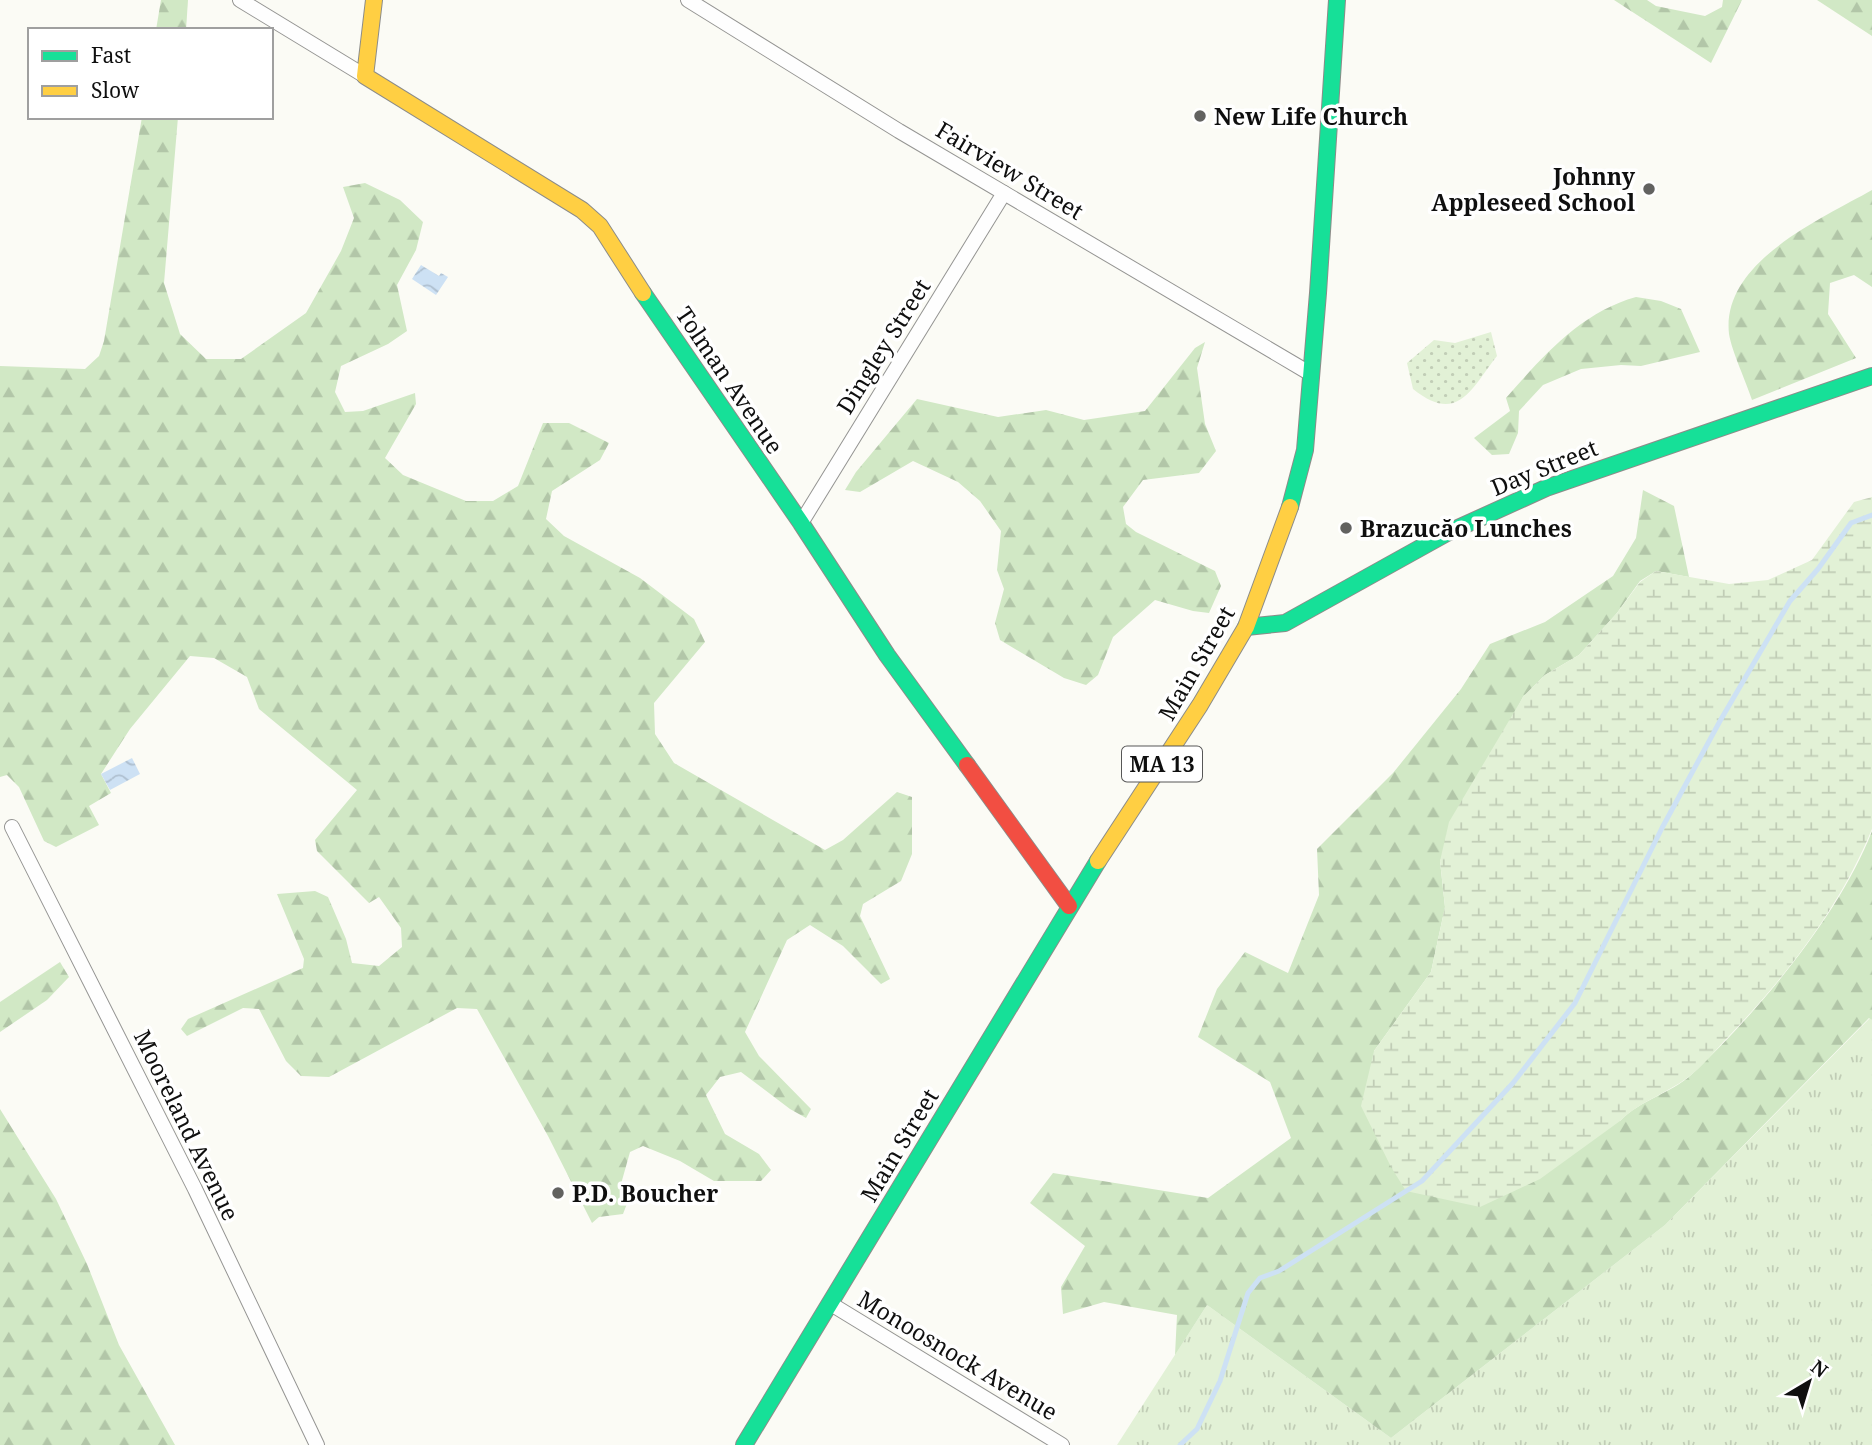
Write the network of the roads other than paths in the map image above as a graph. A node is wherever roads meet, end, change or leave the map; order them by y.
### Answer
1 (240, 0) edge
2 (374, 0) edge
3 (688, 0) edge
4 (1337, 0) edge
5 (365, 76) junction
6 (1004, 192) junction
7 (1311, 374) junction
8 (1872, 376) edge
9 (801, 523) junction
10 (1246, 627) junction
11 (12, 827) dead end
12 (1069, 906) junction
13 (831, 1304) junction
14 (317, 1445) edge
15 (744, 1445) edge
16 (1062, 1445) edge

1 - 5 street, Tolman Avenue
2 - 5 main road
3 - 6 street, Fairview Street
4 - 7 main road, Main Street / MA 13
5 - 9 main road, Tolman Avenue
6 - 7 street, Fairview Street
6 - 9 street, Dingley Street
7 - 10 main road, Main Street / MA 13
8 - 10 main road, Day Street
9 - 12 main road, Tolman Avenue
10 - 12 main road, Main Street / MA 13
11 - 14 street, Mooreland Avenue
12 - 13 main road, Main Street / MA 13
13 - 15 main road, Main Street / MA 13
13 - 16 street, Monoosnock Avenue

